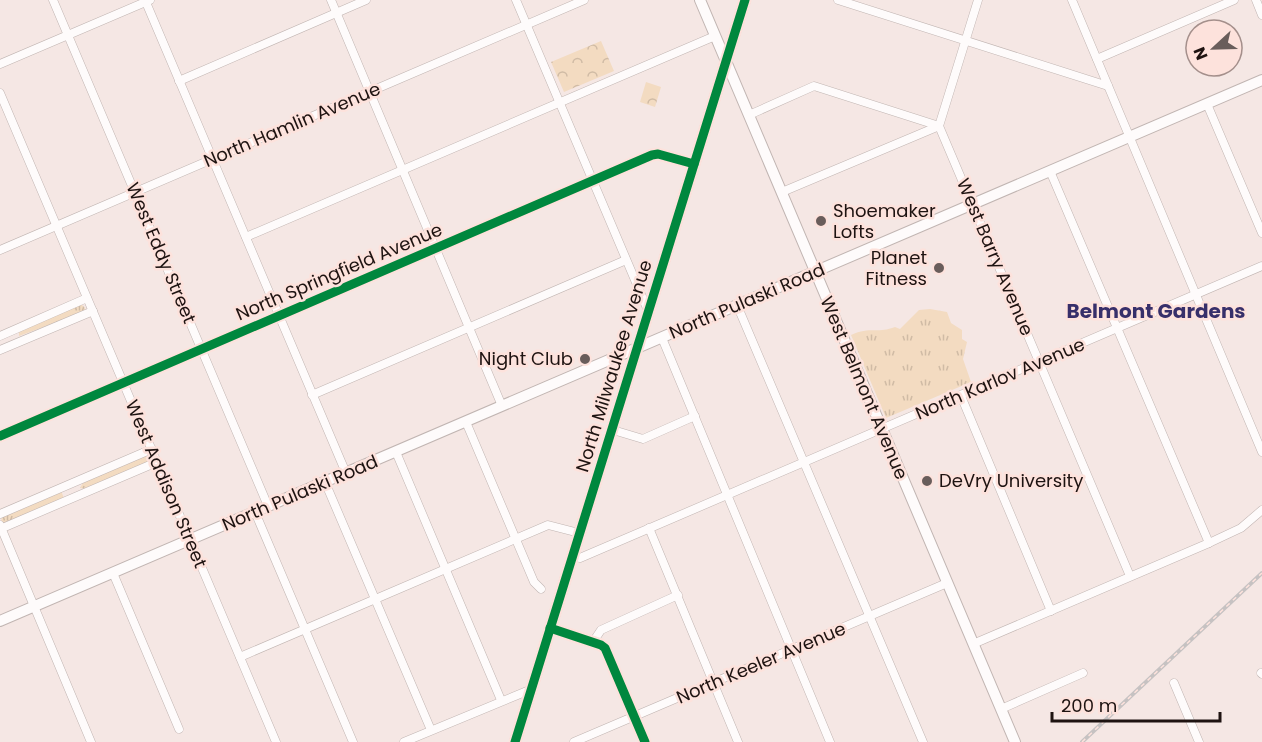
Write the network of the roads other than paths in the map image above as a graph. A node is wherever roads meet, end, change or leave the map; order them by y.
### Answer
1 (54, 0) edge
2 (331, 0) edge
3 (366, 0) edge
4 (516, 0) edge
5 (584, 0) edge
6 (700, 0) edge
7 (745, 0) edge
8 (838, 0) edge
9 (978, 0) edge
10 (1072, 0) edge
11 (1234, 0) edge
12 (1256, 0) edge
13 (147, 1) edge
14 (336, 13) junction
15 (1262, 15) edge
16 (526, 25) junction
17 (68, 35) junction
18 (715, 36) junction
19 (965, 40) junction
20 (1097, 59) junction
21 (726, 62) junction
22 (0, 64) edge
23 (1262, 80) edge
24 (179, 81) junction
25 (1108, 86) junction
26 (369, 92) junction
27 (0, 93) edge
28 (559, 103) junction
29 (1207, 104) junction
30 (749, 115) junction
31 (939, 126) junction
32 (1130, 137) junction
33 (212, 159) junction
34 (694, 164) junction
35 (403, 170) junction
36 (1050, 171) junction
37 (592, 181) junction
38 (135, 192) junction
39 (782, 192) junction
40 (972, 204) junction
41 (57, 226) junction
42 (1262, 233) edge
43 (246, 237) junction
44 (436, 248) junction
45 (0, 250) edge
46 (626, 260) junction
47 (1262, 266) edge
48 (815, 272) junction
49 (1196, 295) junction
50 (87, 298) junction
51 (737, 305) junction
52 (93, 311) junction
53 (649, 314) junction
54 (279, 316) junction
55 (469, 327) junction
56 (1117, 328) junction
57 (15, 329) junction
58 (1, 335) edge
59 (662, 338) junction
60 (20, 342) junction
61 (639, 347) junction
62 (3, 349) edge
63 (202, 349) junction
64 (1039, 362) junction
65 (124, 383) junction
66 (312, 395) junction
67 (961, 396) junction
68 (502, 406) junction
69 (695, 416) junction
70 (466, 422) junction
71 (882, 429) junction
72 (613, 430) junction
73 (0, 436) edge
74 (152, 449) junction
75 (396, 452) junction
76 (1262, 452) edge
77 (157, 462) junction
78 (804, 462) junction
79 (346, 473) junction
80 (76, 482) junction
81 (324, 482) junction
82 (65, 487) junction
83 (81, 494) junction
84 (727, 495) junction
85 (70, 499) junction
86 (268, 506) junction
87 (1262, 510) edge
88 (255, 512) junction
89 (0, 514) edge
90 (0, 527) edge
91 (649, 528) junction
92 (579, 533) junction
93 (515, 539) junction
94 (190, 540) junction
95 (1209, 543) junction
96 (572, 556) junction
97 (445, 569) junction
98 (113, 573) junction
99 (1131, 576) junction
100 (947, 583) junction
101 (541, 589) dead end
102 (678, 596) junction
103 (375, 600) junction
104 (35, 606) junction
105 (1051, 611) junction
106 (870, 616) junction
107 (0, 621) edge
108 (550, 628) junction
109 (305, 629) junction
110 (593, 642) junction
111 (973, 644) junction
112 (791, 650) junction
113 (240, 657) junction
114 (1083, 673) dead end
115 (713, 683) junction
116 (1174, 683) dead end
117 (532, 689) junction
118 (501, 700) junction
119 (1001, 709) junction
120 (634, 716) junction
121 (179, 729) dead end
122 (431, 730) junction
123 (422, 738) edge
124 (91, 742) edge
125 (276, 742) edge
126 (353, 742) edge
127 (404, 742) edge
128 (515, 742) edge
129 (574, 742) edge
130 (645, 742) edge
131 (738, 742) edge
132 (830, 742) edge
133 (923, 742) edge
134 (1015, 742) edge
135 (1199, 742) edge

1 - 17 street, West Eddy Street
2 - 14 street
3 - 14 street
4 - 16 street
5 - 16 street, North Hamlin Avenue
6 - 18 main road, West Belmont Avenue
7 - 21 main road, North Milwaukee Avenue
8 - 19 street
9 - 19 street
10 - 20 street
11 - 20 street
12 - 15 street
13 - 17 street
13 - 24 street
14 - 24 street
14 - 26 street
16 - 26 street, North Hamlin Avenue
16 - 28 street
17 - 22 street
17 - 38 street, West Eddy Street
18 - 21 main road, West Belmont Avenue
18 - 28 street
19 - 25 street
19 - 31 street
20 - 25 street
21 - 30 main road, West Belmont Avenue
21 - 34 main road, North Milwaukee Avenue
23 - 29 main road, North Pulaski Road
24 - 33 street
25 - 32 street
26 - 33 street, North Hamlin Avenue
26 - 35 street
27 - 41 street, West Addison Street
28 - 35 street
28 - 37 street
29 - 32 main road, North Pulaski Road
29 - 42 street
30 - 31 street
30 - 39 main road, West Belmont Avenue
31 - 39 street
31 - 40 street, West Barry Avenue
32 - 36 main road, North Pulaski Road
32 - 49 street
33 - 38 street, North Hamlin Avenue
33 - 43 street
34 - 37 street, North Springfield Avenue
34 - 53 main road, North Milwaukee Avenue
35 - 43 street
35 - 44 street
36 - 40 main road, North Pulaski Road
36 - 56 street
37 - 44 street, North Springfield Avenue
37 - 46 street
38 - 41 street, North Hamlin Avenue
38 - 63 street, West Eddy Street
39 - 48 main road, West Belmont Avenue
40 - 48 main road, North Pulaski Road
40 - 64 street, West Barry Avenue
41 - 45 street, North Hamlin Avenue
41 - 50 street, West Addison Street
43 - 54 street
44 - 54 street, North Springfield Avenue
44 - 55 street
46 - 53 street
46 - 55 street
47 - 49 street, North Karlov Avenue
48 - 51 main road, North Pulaski Road
48 - 71 main road, West Belmont Avenue
49 - 56 street, North Karlov Avenue
49 - 76 street
50 - 52 street, West Addison Street
50 - 57 street
51 - 59 main road, North Pulaski Road
51 - 78 street
52 - 60 street
52 - 65 street, West Addison Street
53 - 61 main road, North Milwaukee Avenue
54 - 63 street, North Springfield Avenue
54 - 66 street
55 - 66 street
55 - 68 street
56 - 64 street, North Karlov Avenue
56 - 95 street
57 - 58 street
57 - 60 street
58 - 62 street
59 - 61 main road, North Pulaski Road
59 - 69 street
60 - 62 street
61 - 68 main road, North Pulaski Road
61 - 72 main road, North Milwaukee Avenue
63 - 65 street, North Springfield Avenue
63 - 86 street, West Eddy Street
64 - 67 street, North Karlov Avenue
64 - 99 street, West Barry Avenue
65 - 73 street, North Springfield Avenue
65 - 74 street, West Addison Street
66 - 79 street
67 - 71 street, North Karlov Avenue
67 - 105 street
68 - 70 main road, North Pulaski Road
69 - 72 street
69 - 84 street
70 - 75 main road, North Pulaski Road
70 - 93 street
71 - 78 street, North Karlov Avenue
71 - 100 main road, West Belmont Avenue
72 - 92 main road, North Milwaukee Avenue
74 - 77 street, West Addison Street
74 - 80 street
75 - 79 main road, North Pulaski Road
75 - 97 street
77 - 83 street
77 - 94 street, West Addison Street
78 - 84 street, North Karlov Avenue
78 - 106 street
79 - 81 main road, North Pulaski Road
80 - 82 street
80 - 83 street
81 - 86 main road, North Pulaski Road
81 - 103 street
82 - 85 street
82 - 89 street
83 - 85 street
84 - 91 street, North Karlov Avenue
84 - 112 street
85 - 90 street
86 - 88 main road, North Pulaski Road
87 - 95 street
88 - 94 main road, North Pulaski Road
88 - 109 street
90 - 104 street
91 - 96 street, North Karlov Avenue
91 - 102 street
92 - 93 street
92 - 96 main road, North Milwaukee Avenue
93 - 97 street
93 - 101 street
94 - 98 main road, North Pulaski Road
94 - 113 street, West Addison Street
95 - 99 street
96 - 108 main road, North Milwaukee Avenue
97 - 103 street
97 - 118 street
98 - 104 main road, North Pulaski Road
98 - 121 street
99 - 105 street
100 - 106 street, North Keeler Avenue
100 - 111 main road, West Belmont Avenue
102 - 110 street
102 - 115 street
103 - 109 street
103 - 122 street
104 - 107 main road, North Pulaski Road
104 - 124 street
105 - 111 street
106 - 112 street, North Keeler Avenue
106 - 133 street
108 - 110 street
108 - 117 main road, North Milwaukee Avenue
109 - 113 street
109 - 126 street
110 - 120 street
111 - 119 main road, West Belmont Avenue
112 - 115 street, North Keeler Avenue
112 - 132 street
113 - 125 street, West Addison Street
114 - 119 street
115 - 120 street, North Keeler Avenue
115 - 131 street
116 - 135 street
117 - 118 street
117 - 128 main road, North Milwaukee Avenue
118 - 122 street
119 - 134 main road, West Belmont Avenue
120 - 129 street, North Keeler Avenue
120 - 130 street
122 - 123 street
123 - 127 street

